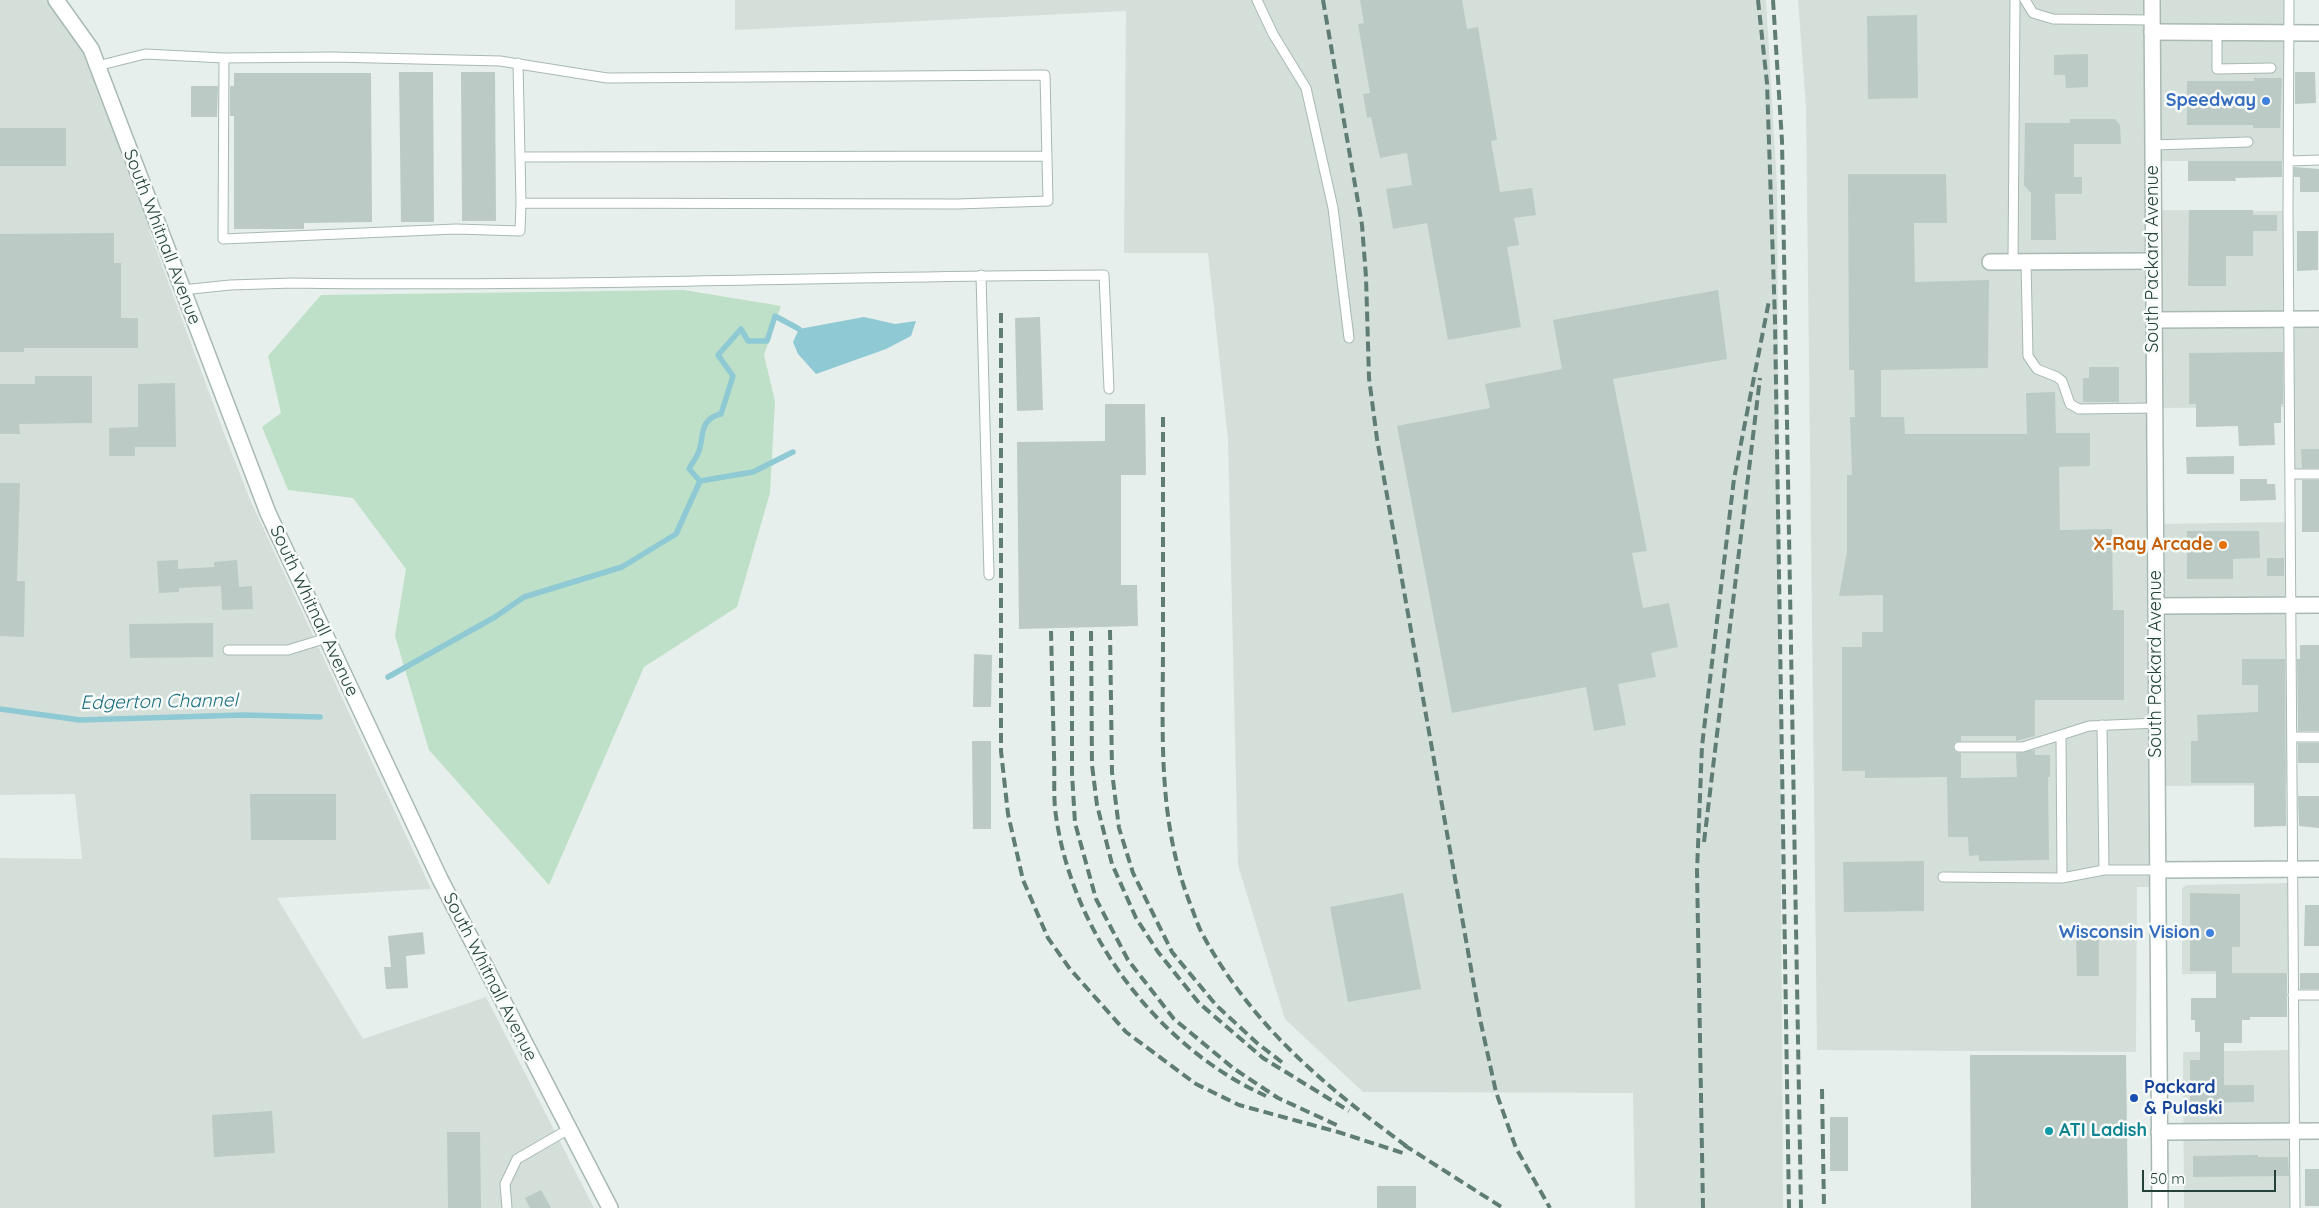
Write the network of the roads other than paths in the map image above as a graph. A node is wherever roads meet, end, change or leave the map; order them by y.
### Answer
1 (56, 0) edge
2 (1257, 0) edge
3 (2015, 0) edge
4 (2025, 0) edge
5 (2152, 0) edge
6 (2289, 0) edge
7 (2152, 26) junction
8 (2217, 33) junction
9 (2290, 33) junction
10 (2319, 33) edge
11 (224, 58) junction
12 (518, 63) junction
13 (97, 66) junction
14 (2271, 68) dead end
15 (2248, 142) dead end
16 (2153, 145) junction
17 (1047, 156) junction
18 (520, 157) junction
19 (2289, 160) junction
20 (2319, 160) edge
21 (520, 203) junction
22 (2154, 261) junction
23 (1990, 262) dead end
24 (2019, 262) junction
25 (981, 275) junction
26 (182, 290) junction
27 (2290, 319) junction
28 (2319, 319) edge
29 (2154, 320) junction
30 (1349, 338) dead end
31 (1110, 389) dead end
32 (2154, 408) junction
33 (2291, 474) junction
34 (2319, 474) edge
35 (990, 575) dead end
36 (2292, 605) junction
37 (2319, 605) edge
38 (2156, 606) junction
39 (327, 638) junction
40 (228, 650) dead end
41 (2156, 723) junction
42 (2102, 725) junction
43 (2061, 736) junction
44 (2292, 737) junction
45 (2319, 737) edge
46 (1960, 747) dead end
47 (2292, 869) junction
48 (2319, 869) edge
49 (2104, 870) junction
50 (2157, 870) junction
51 (1943, 877) dead end
52 (2062, 878) junction
53 (2293, 995) junction
54 (2319, 995) edge
55 (569, 1130) junction
56 (2294, 1131) junction
57 (2319, 1131) edge
58 (2159, 1132) junction
59 (508, 1208) edge
60 (610, 1208) edge
61 (2160, 1208) edge
62 (2295, 1208) edge

1 - 13 street, South Whitnall Avenue
2 - 30 lane
3 - 24 lane
4 - 7 lane
5 - 7 street, South Packard Avenue
6 - 9 lane
7 - 8 street
7 - 16 street, South Packard Avenue
8 - 9 street
8 - 14 lane
9 - 10 street
9 - 19 lane
11 - 12 lane
11 - 13 lane
11 - 21 lane
12 - 17 lane
12 - 18 lane
13 - 26 street, South Whitnall Avenue
15 - 16 lane
16 - 22 street, South Packard Avenue
17 - 18 lane
17 - 21 lane
18 - 21 lane
19 - 20 lane
19 - 27 lane
22 - 24 street
22 - 29 street, South Packard Avenue
23 - 24 street
24 - 32 lane
25 - 26 lane
25 - 31 lane
25 - 35 lane
26 - 39 street, South Whitnall Avenue
27 - 28 street
27 - 29 street
27 - 33 lane
29 - 32 street, South Packard Avenue
32 - 38 street, South Packard Avenue
33 - 34 lane
33 - 36 lane
36 - 37 street
36 - 38 street
36 - 44 lane
38 - 41 street, South Packard Avenue
39 - 40 lane
39 - 55 street, South Whitnall Avenue
41 - 42 lane
41 - 50 street, South Packard Avenue
42 - 43 lane
42 - 49 lane
43 - 46 lane
43 - 52 lane
44 - 45 lane
44 - 47 lane
47 - 48 street
47 - 50 street
47 - 53 lane
49 - 50 lane
49 - 52 lane
50 - 58 street, South Packard Avenue
51 - 52 lane
53 - 54 lane
53 - 56 lane
55 - 59 lane
55 - 60 street, South Whitnall Avenue
56 - 57 street
56 - 58 street
56 - 62 lane
58 - 61 street, South Packard Avenue

